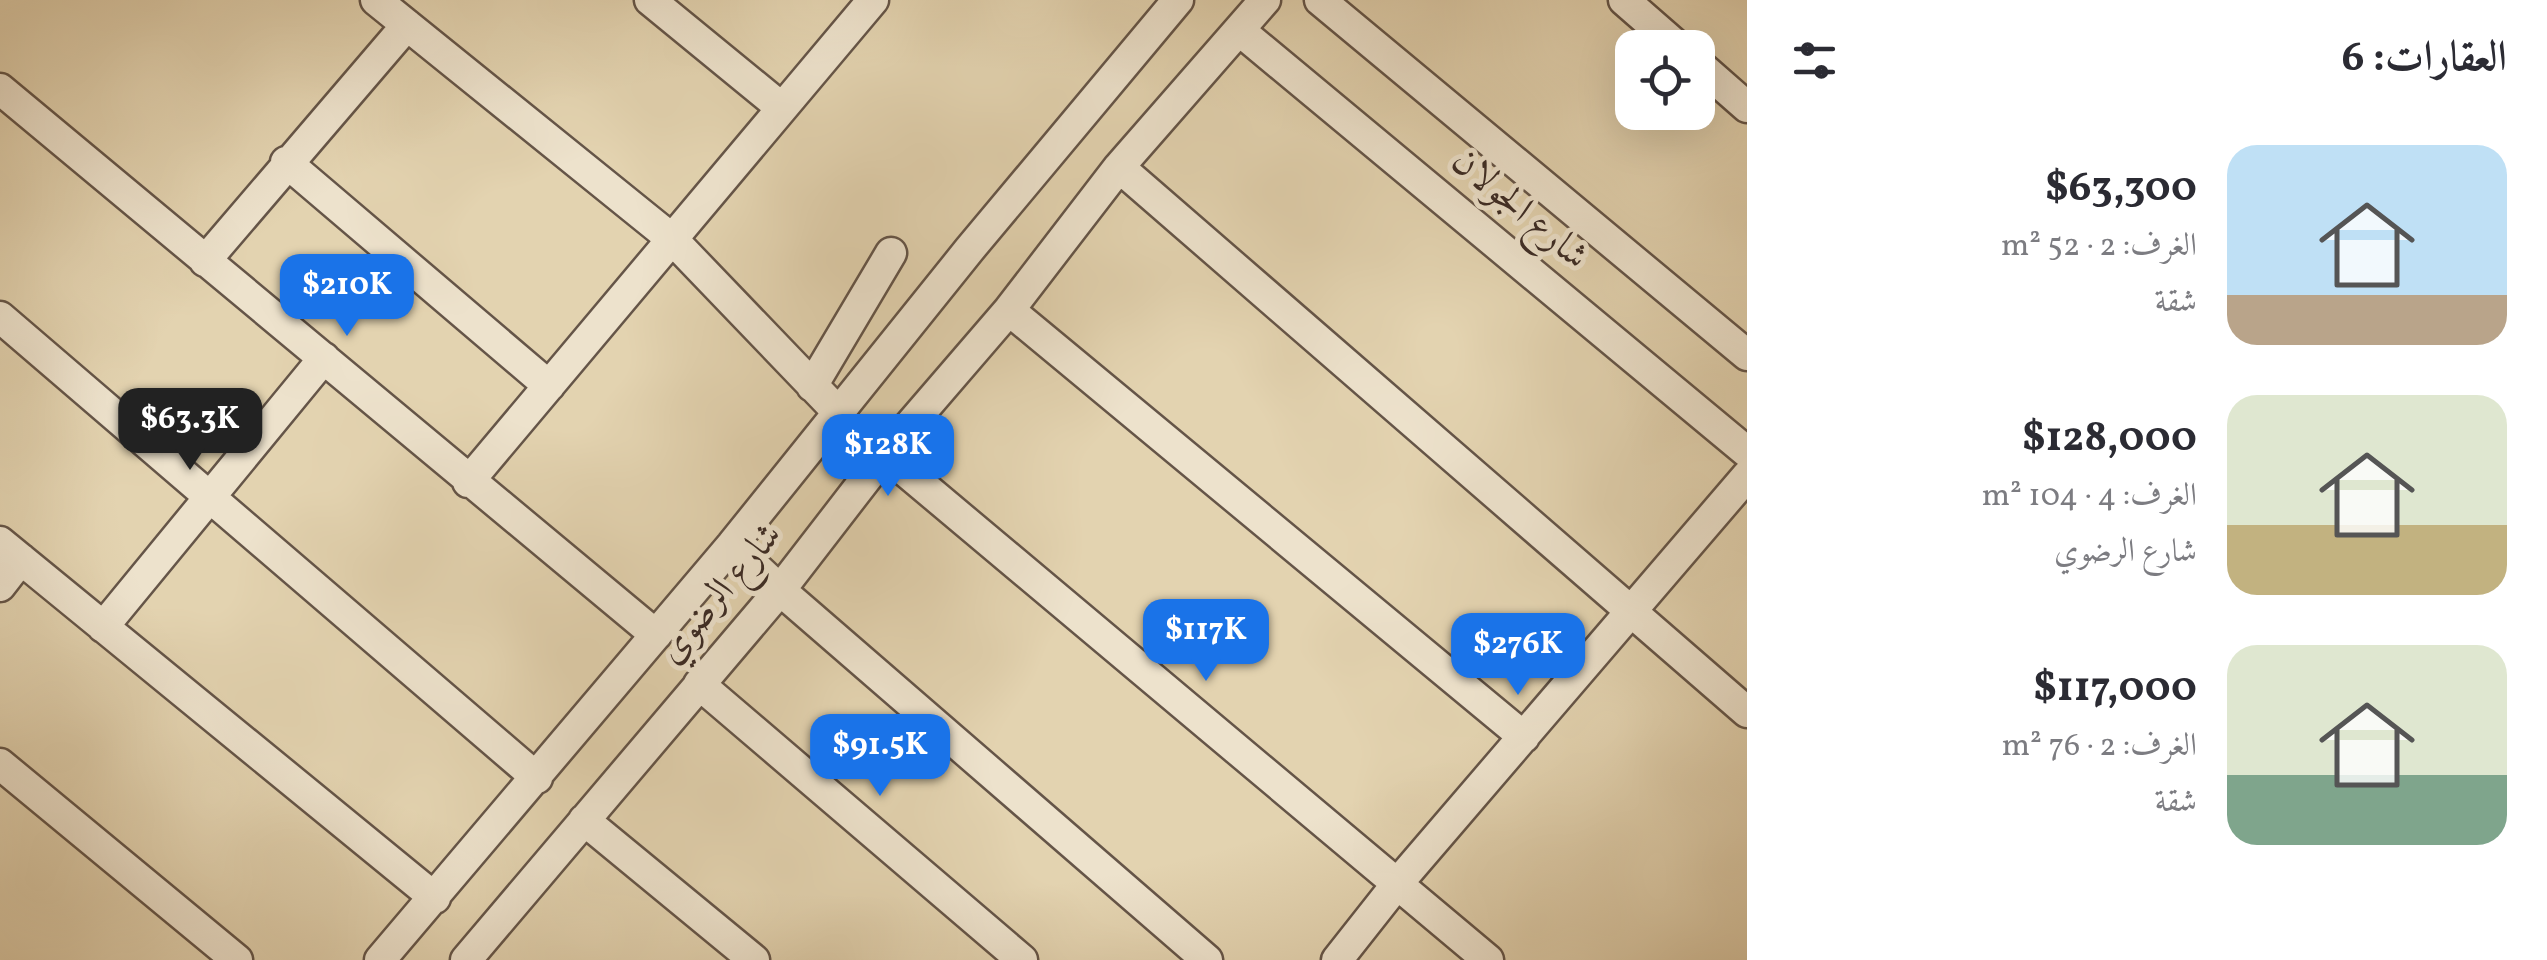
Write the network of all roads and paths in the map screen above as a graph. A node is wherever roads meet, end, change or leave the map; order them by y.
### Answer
1 (376, 0) edge
2 (650, 0) edge
3 (873, 0) edge
4 (1178, 0) edge
5 (1265, 0) edge
6 (1320, 0) edge
7 (1624, 0) edge
8 (406, 24) junction
9 (1239, 30) junction
10 (1658, 30) edge
11 (1715, 79) edge
12 (0, 88) edge
13 (1747, 106) edge
14 (782, 108) junction
15 (286, 162) junction
16 (1118, 167) junction
17 (672, 239) junction
18 (891, 253) dead end
19 (205, 261) junction
20 (1008, 310) junction
21 (0, 317) edge
22 (1741, 337) edge
23 (324, 358) junction
24 (549, 386) junction
25 (812, 386) junction
26 (840, 414) junction
27 (1747, 452) edge
28 (885, 454) junction
29 (1747, 476) edge
30 (468, 482) junction
31 (210, 496) junction
32 (732, 545) junction
33 (11, 551) edge
34 (0, 586) edge
35 (780, 590) junction
36 (1628, 612) junction
37 (103, 626) junction
38 (656, 635) junction
39 (699, 684) junction
40 (1747, 712) edge
41 (1524, 737) junction
42 (0, 764) edge
43 (537, 778) junction
44 (584, 820) junction
45 (1397, 884) junction
46 (435, 898) junction
47 (482, 954) edge
48 (237, 960) edge
49 (380, 960) edge
50 (754, 960) edge
51 (1022, 960) edge
52 (1206, 960) edge
53 (1337, 960) edge
54 (1488, 960) edge

1 - 8 street
2 - 14 street
3 - 14 street
4 - 26 street, شارع الرضوي
5 - 9 street, شارع الرضوي
6 - 22 street, شارع الجولان
7 - 10 street
8 - 15 street
8 - 17 street
9 - 16 street, شارع الرضوي
9 - 27 street, شارع الجولان
11 - 13 street
12 - 19 street
14 - 17 street
15 - 19 street
15 - 24 street
16 - 20 street, شارع الرضوي
16 - 36 street
17 - 24 street
17 - 25 street
18 - 25 street
19 - 23 street
20 - 28 street, شارع الرضوي
20 - 41 street
21 - 31 street
23 - 30 street
23 - 31 street
24 - 30 street
25 - 26 street
26 - 32 street, شارع الرضوي
28 - 35 street, شارع الرضوي
28 - 45 street
29 - 36 street
30 - 38 street
31 - 37 street
31 - 43 street
32 - 35 street
32 - 38 street, شارع الرضوي
33 - 34 street
33 - 37 street
35 - 39 street, شارع الرضوي
35 - 52 street
36 - 40 street
36 - 41 street
37 - 46 street
38 - 43 street, شارع الرضوي
39 - 44 street, شارع الرضوي
39 - 51 street
41 - 45 street
42 - 48 street
43 - 46 street, شارع الرضوي
44 - 47 street, شارع الرضوي
44 - 50 street
45 - 53 street
45 - 54 street
46 - 49 street, شارع الرضوي

